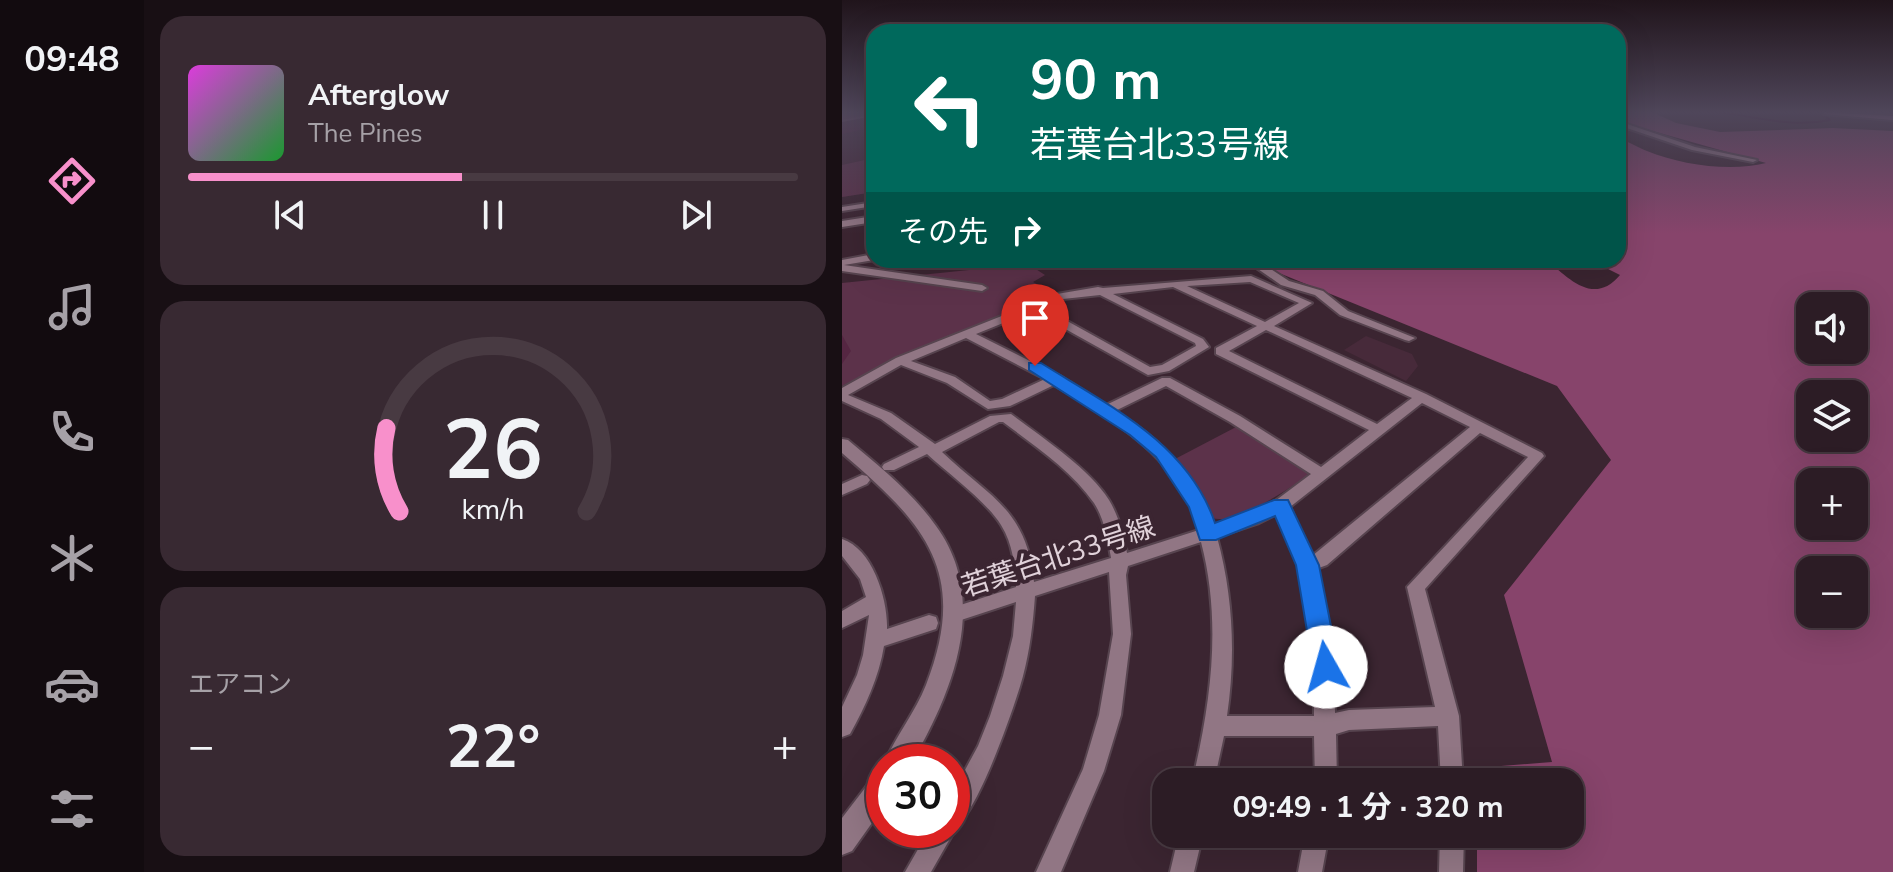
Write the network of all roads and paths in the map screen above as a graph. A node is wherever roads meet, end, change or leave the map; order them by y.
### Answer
1 (1714, 153) edge
2 (1753, 160) dead end
3 (866, 205) edge
4 (842, 209) edge
5 (866, 220) edge
6 (842, 224) edge
7 (866, 259) edge
8 (842, 265) edge
9 (1262, 268) edge
10 (1174, 284) junction
11 (982, 288) dead end
12 (1098, 290) junction
13 (1034, 307) junction
14 (1265, 327) junction
15 (966, 334) junction
16 (1409, 338) dead end
17 (900, 361) junction
18 (1056, 379) junction
19 (842, 395) edge
20 (1421, 397) junction
21 (1105, 411) junction
22 (1480, 426) junction
23 (1379, 430) junction
24 (842, 444) edge
25 (932, 448) junction
26 (889, 467) dead end
27 (1322, 474) junction
28 (862, 480) dead end
29 (842, 490) edge
30 (1281, 505) junction
31 (1208, 534) junction
32 (844, 551) edge
33 (1120, 561) junction
34 (1307, 565) junction
35 (1026, 593) junction
36 (876, 600) junction
37 (952, 615) junction
38 (842, 620) edge
39 (929, 623) dead end
40 (875, 641) junction
41 (850, 697) edge
42 (1448, 716) junction
43 (1218, 726) junction
44 (1326, 726) junction
45 (842, 727) edge
46 (908, 744) edge
47 (1207, 768) edge
48 (1326, 768) edge
49 (1451, 768) edge
50 (970, 787) edge
51 (866, 808) edge
52 (842, 841) edge
53 (932, 848) edge
54 (1188, 848) edge
55 (1314, 848) edge
56 (1452, 848) edge
57 (917, 872) edge
58 (1048, 872) edge
59 (1182, 872) edge
60 (1310, 872) edge
61 (1451, 872) edge

1 - 2 street
3 - 4 street
5 - 6 street
7 - 8 street
8 - 11 street
9 - 16 street
10 - 12 street
10 - 14 street
10 - 14 street
12 - 13 street
12 - 13 street
13 - 15 street
14 - 20 street
14 - 23 street
15 - 17 street
15 - 18 street
17 - 18 street
17 - 19 street
18 - 21 street
19 - 25 street
20 - 22 street
20 - 23 street, 若葉台北33号線
21 - 27 street
21 - 31 street
22 - 34 street
22 - 42 street
23 - 27 street, 若葉台北33号線
24 - 37 street
25 - 26 street
25 - 33 street
25 - 35 street
27 - 30 street, 若葉台北33号線
28 - 29 street
30 - 31 street, 若葉台北33号線
30 - 34 street
31 - 33 street, 若葉台北33号線
31 - 43 street
32 - 36 street
33 - 35 street, 若葉台北33号線
33 - 58 street
34 - 44 street
35 - 37 street, 若葉台北33号線
35 - 50 street
36 - 38 street
36 - 40 street
37 - 46 street
39 - 40 street
40 - 41 street
41 - 45 street
42 - 44 street
42 - 49 street
43 - 44 street
43 - 47 street
44 - 48 street
51 - 52 street
53 - 57 street
54 - 59 street
55 - 60 street
56 - 61 street

